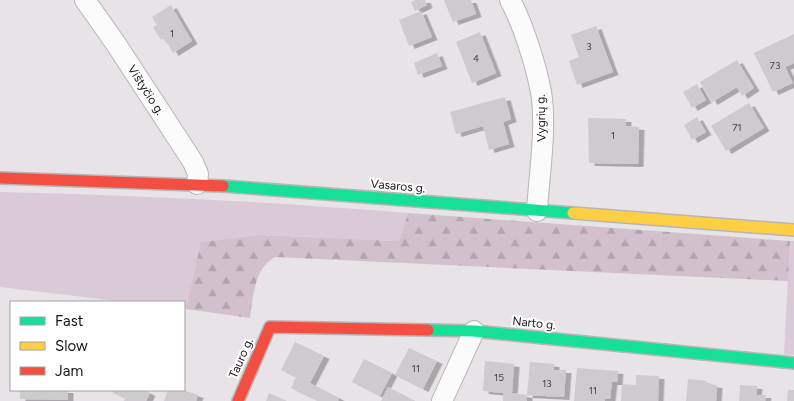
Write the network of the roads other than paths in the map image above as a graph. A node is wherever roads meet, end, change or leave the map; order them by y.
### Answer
1 (84, 0) edge
2 (510, 0) edge
3 (0, 178) edge
4 (197, 184) junction
5 (537, 212) junction
6 (794, 230) edge
7 (270, 327) joint
8 (474, 331) junction
9 (794, 363) edge
10 (238, 401) edge
11 (442, 401) edge

1 - 4 street, Vištyčio g.
2 - 5 street, Vygrių g.
3 - 4 main road, Vasaros g.
4 - 5 main road, Vasaros g.
5 - 6 main road, Vasaros g.
7 - 8 main road, Narto g.
7 - 10 main road, Tauro g.
8 - 9 main road, Narto g.
8 - 11 street

